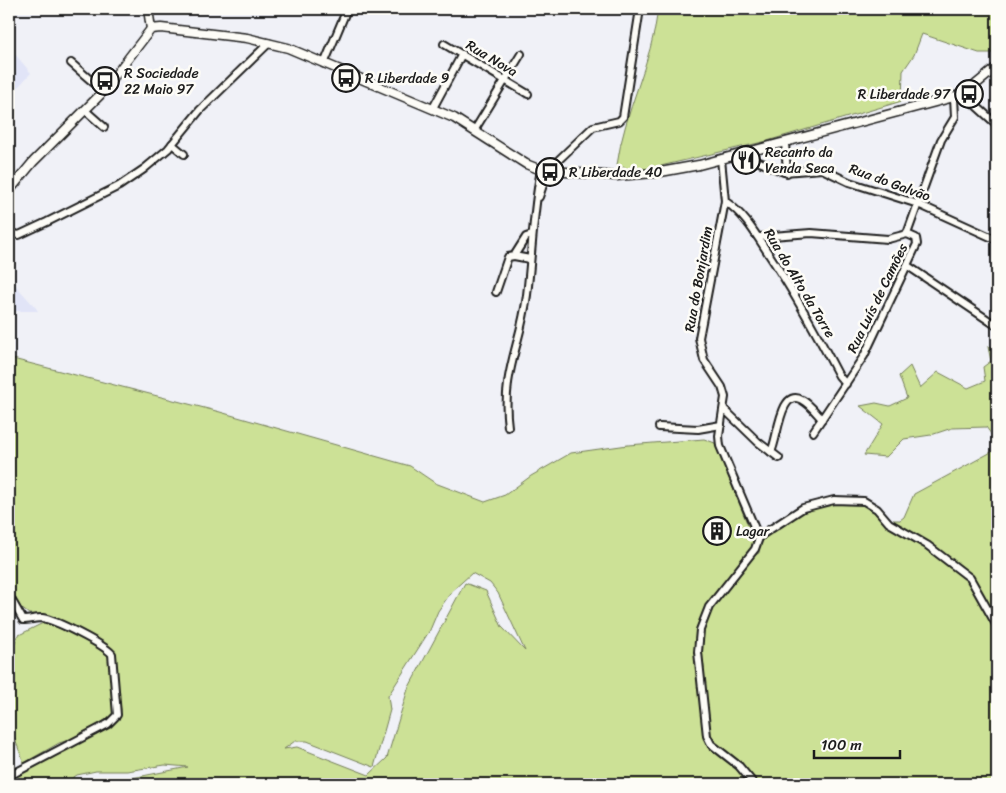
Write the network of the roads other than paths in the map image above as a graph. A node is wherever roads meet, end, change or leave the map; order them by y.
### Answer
1 (148, 9) edge
2 (347, 9) edge
3 (640, 9) edge
4 (151, 29) junction
5 (269, 43) junction
6 (444, 44) dead end
7 (462, 54) junction
8 (521, 54) dead end
9 (71, 63) dead end
10 (324, 64) junction
11 (996, 70) edge
12 (505, 80) junction
13 (103, 92) junction
14 (962, 93) junction
15 (528, 94) dead end
16 (954, 97) junction
17 (433, 108) junction
18 (86, 110) junction
19 (994, 122) dead end
20 (104, 127) dead end
21 (474, 131) junction
22 (785, 142) junction
23 (172, 144) junction
24 (746, 153) junction
25 (184, 154) dead end
26 (721, 159) junction
27 (545, 170) junction
28 (787, 172) junction
29 (9, 191) edge
30 (725, 201) junction
31 (918, 204) junction
32 (9, 233) edge
33 (907, 234) junction
34 (532, 236) junction
35 (759, 237) junction
36 (997, 240) edge
37 (514, 256) junction
38 (530, 259) junction
39 (908, 266) junction
40 (496, 292) dead end
41 (997, 326) edge
42 (846, 384) junction
43 (724, 409) junction
44 (822, 419) junction
45 (721, 425) junction
46 (508, 427) dead end
47 (659, 427) dead end
48 (813, 432) dead end
49 (770, 452) junction
50 (779, 458) dead end
51 (759, 538) junction
52 (11, 599) dead end
53 (997, 626) edge
54 (9, 776) edge
55 (754, 784) edge

1 - 4 street
2 - 10 street
3 - 27 street
4 - 5 street
4 - 13 street
5 - 10 street
5 - 23 street
6 - 7 street, Rua Nova
7 - 12 street, Rua Nova
7 - 17 street
8 - 12 street
9 - 13 street
10 - 17 street
11 - 14 street
12 - 15 street, Rua Nova
12 - 21 street
13 - 18 street
14 - 16 street
14 - 19 street
16 - 22 street
16 - 31 street, Rua Luís de Camões
17 - 21 street
18 - 20 street
18 - 29 street
21 - 27 street
22 - 24 street
22 - 28 street
23 - 25 street
23 - 32 street
24 - 26 street
24 - 28 street, Rua do Galvão
26 - 27 street
26 - 30 street, Rua do Bonjardim
27 - 34 street
28 - 31 street, Rua do Galvão
30 - 35 street, Rua do Alto da Torre
30 - 43 street, Rua do Bonjardim
31 - 33 street, Rua Luís de Camões
31 - 36 street, Rua do Galvão
33 - 35 street
33 - 39 street, Rua Luís de Camões
34 - 37 street
34 - 38 street
35 - 42 street, Rua do Alto da Torre
37 - 38 street
37 - 40 street
38 - 46 street
39 - 41 street
39 - 42 street, Rua Luís de Camões
42 - 44 street, Rua Luís de Camões
43 - 45 street, Rua do Bonjardim
43 - 49 street
44 - 48 street, Rua Luís de Camões
44 - 49 street
45 - 47 street
45 - 51 street, Rua do Bonjardim
49 - 50 street
51 - 53 street
51 - 55 street
52 - 54 street

